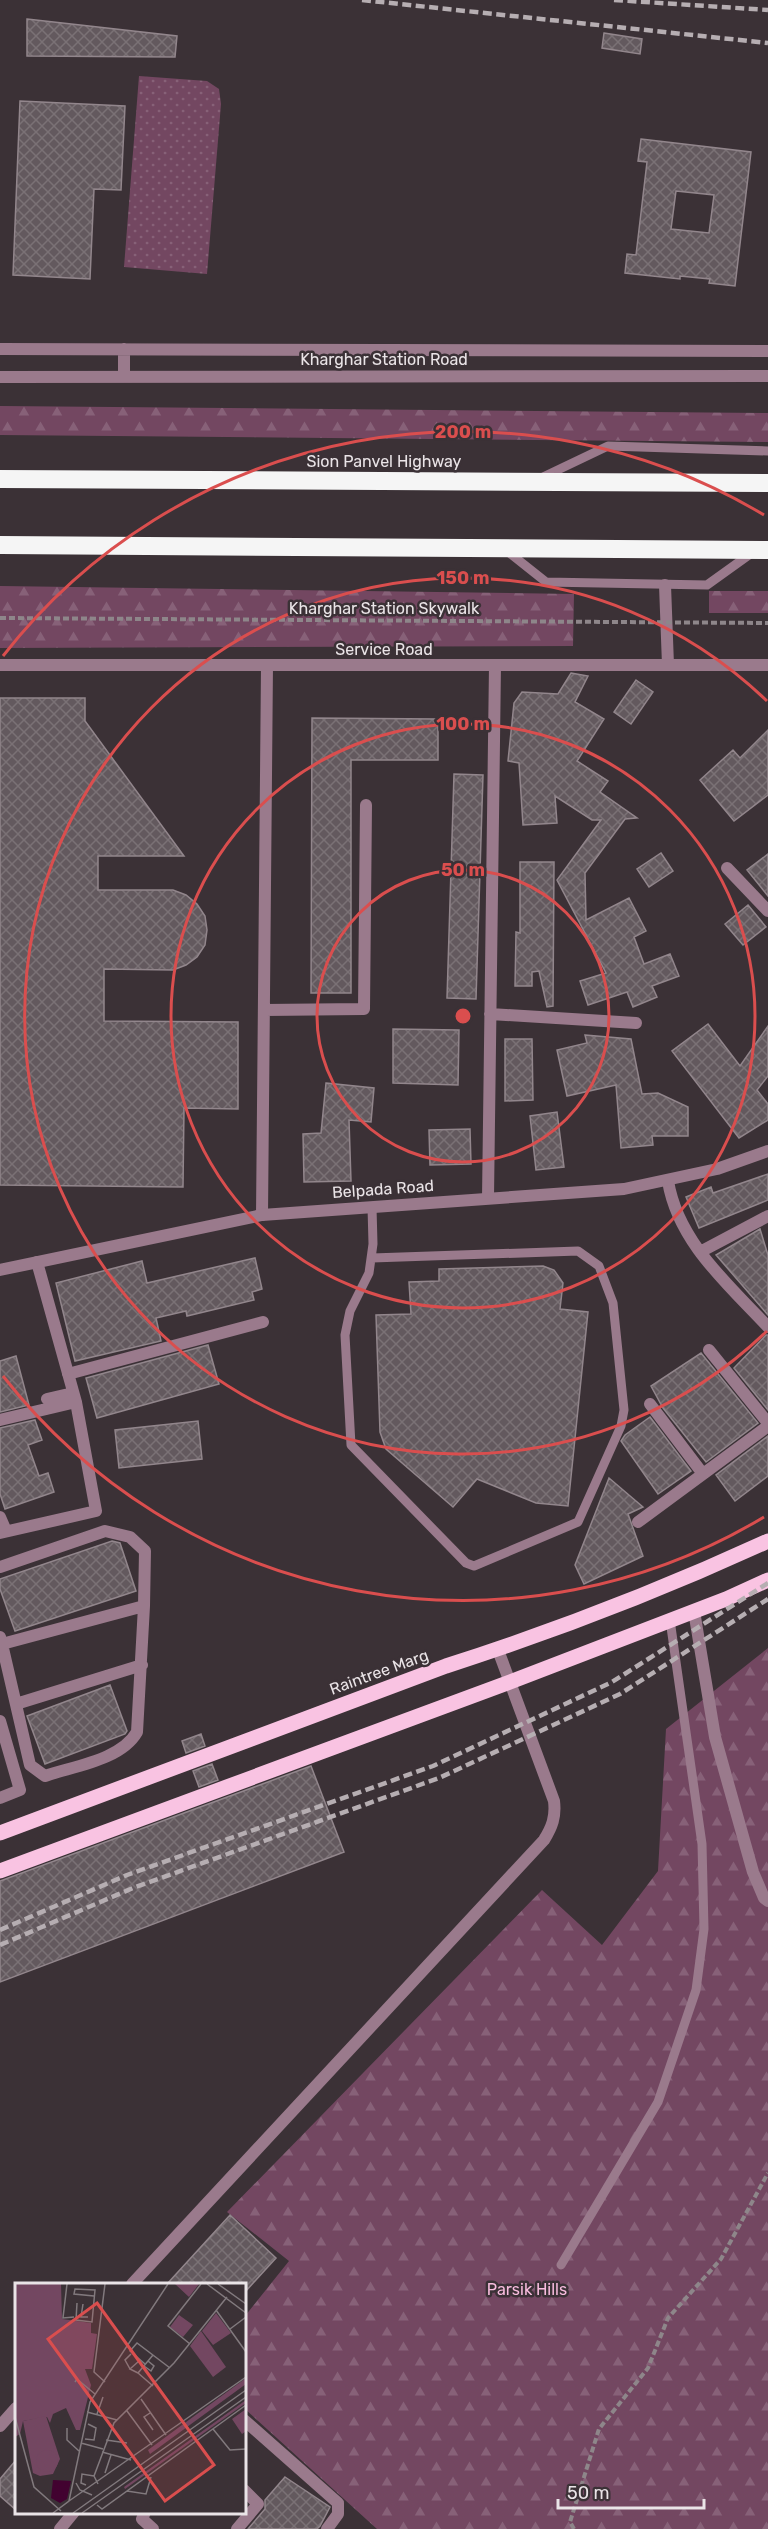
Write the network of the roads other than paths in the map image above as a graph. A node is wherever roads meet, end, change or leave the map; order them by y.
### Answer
1 (0, 349) edge
2 (124, 349) junction
3 (768, 351) edge
4 (124, 375) junction
5 (768, 376) edge
6 (0, 377) edge
7 (768, 451) edge
8 (0, 478) edge
9 (532, 482) junction
10 (768, 483) edge
11 (0, 545) edge
12 (504, 549) junction
13 (762, 550) edge
14 (665, 585) junction
15 (0, 665) edge
16 (267, 665) junction
17 (495, 665) junction
18 (668, 665) junction
19 (768, 665) edge
20 (366, 805) dead end
21 (727, 867) dead end
22 (768, 911) edge
23 (264, 1010) junction
24 (490, 1014) junction
25 (636, 1023) dead end
26 (768, 1151) edge
27 (668, 1181) junction
28 (488, 1198) junction
29 (372, 1207) junction
30 (262, 1215) junction
31 (768, 1216) edge
32 (700, 1252) junction
33 (372, 1258) junction
34 (37, 1262) junction
35 (0, 1270) edge
36 (263, 1322) dead end
37 (768, 1327) edge
38 (709, 1350) dead end
39 (68, 1374) junction
40 (75, 1398) junction
41 (47, 1399) dead end
42 (650, 1404) dead end
43 (0, 1420) edge
44 (768, 1424) edge
45 (703, 1474) junction
46 (96, 1511) junction
47 (0, 1517) edge
48 (638, 1522) dead end
49 (105, 1531) junction
50 (3, 1532) edge
51 (768, 1541) edge
52 (0, 1567) edge
53 (768, 1580) edge
54 (144, 1606) junction
55 (694, 1611) junction
56 (670, 1620) junction
57 (1, 1640) edge
58 (498, 1650) junction
59 (142, 1665) junction
60 (510, 1682) junction
61 (16, 1704) junction
62 (0, 1721) edge
63 (0, 1798) edge
64 (0, 1833) edge
65 (0, 1871) edge
66 (768, 1901) edge
67 (561, 2265) dead end
68 (133, 2283) edge
69 (15, 2409) edge
70 (246, 2422) edge
71 (0, 2426) edge
72 (246, 2492) edge
73 (72, 2514) edge
74 (144, 2514) edge
75 (60, 2529) edge
76 (153, 2529) edge
77 (237, 2529) edge
78 (327, 2529) edge

1 - 2 street, Kharghar Station Road
2 - 3 street, Kharghar Station Road
2 - 4 street
4 - 5 street, Kharghar Station Road
4 - 6 street, Kharghar Station Road
7 - 9 lane
8 - 9 highway, Sion Panvel Highway
9 - 10 highway, Sion Panvel Highway
11 - 12 highway
12 - 13 highway
12 - 14 lane
13 - 14 lane
14 - 18 street
15 - 16 street, Service Road
16 - 17 street, Service Road
16 - 23 street
17 - 18 street, Service Road
17 - 24 street
18 - 19 street, Service Road
20 - 23 street
21 - 22 street
23 - 30 street
24 - 25 street
24 - 28 street
26 - 27 street, Belpada Road
27 - 28 street, Belpada Road
27 - 32 street
28 - 29 street, Belpada Road
29 - 30 street, Belpada Road
29 - 33 lane
30 - 34 street, Belpada Road
31 - 32 street
32 - 37 street
33 - 33 lane
34 - 35 street, Belpada Road
34 - 39 street
36 - 39 street
38 - 44 street
39 - 40 street
40 - 41 street
40 - 43 street
40 - 46 street
42 - 45 street
44 - 45 street
45 - 48 street
46 - 49 street
46 - 50 street
47 - 50 street
49 - 52 street
49 - 54 street
51 - 58 main road, Raintree Marg
53 - 55 main road
54 - 57 street
54 - 59 street
55 - 56 main road
55 - 66 street
56 - 60 main road
56 - 67 lane
57 - 61 street
58 - 60 street
58 - 64 main road, Raintree Marg
59 - 61 street
59 - 61 street
60 - 65 main road
60 - 68 street
62 - 63 street
69 - 71 street
70 - 78 street
72 - 77 street
73 - 75 street
74 - 76 street

